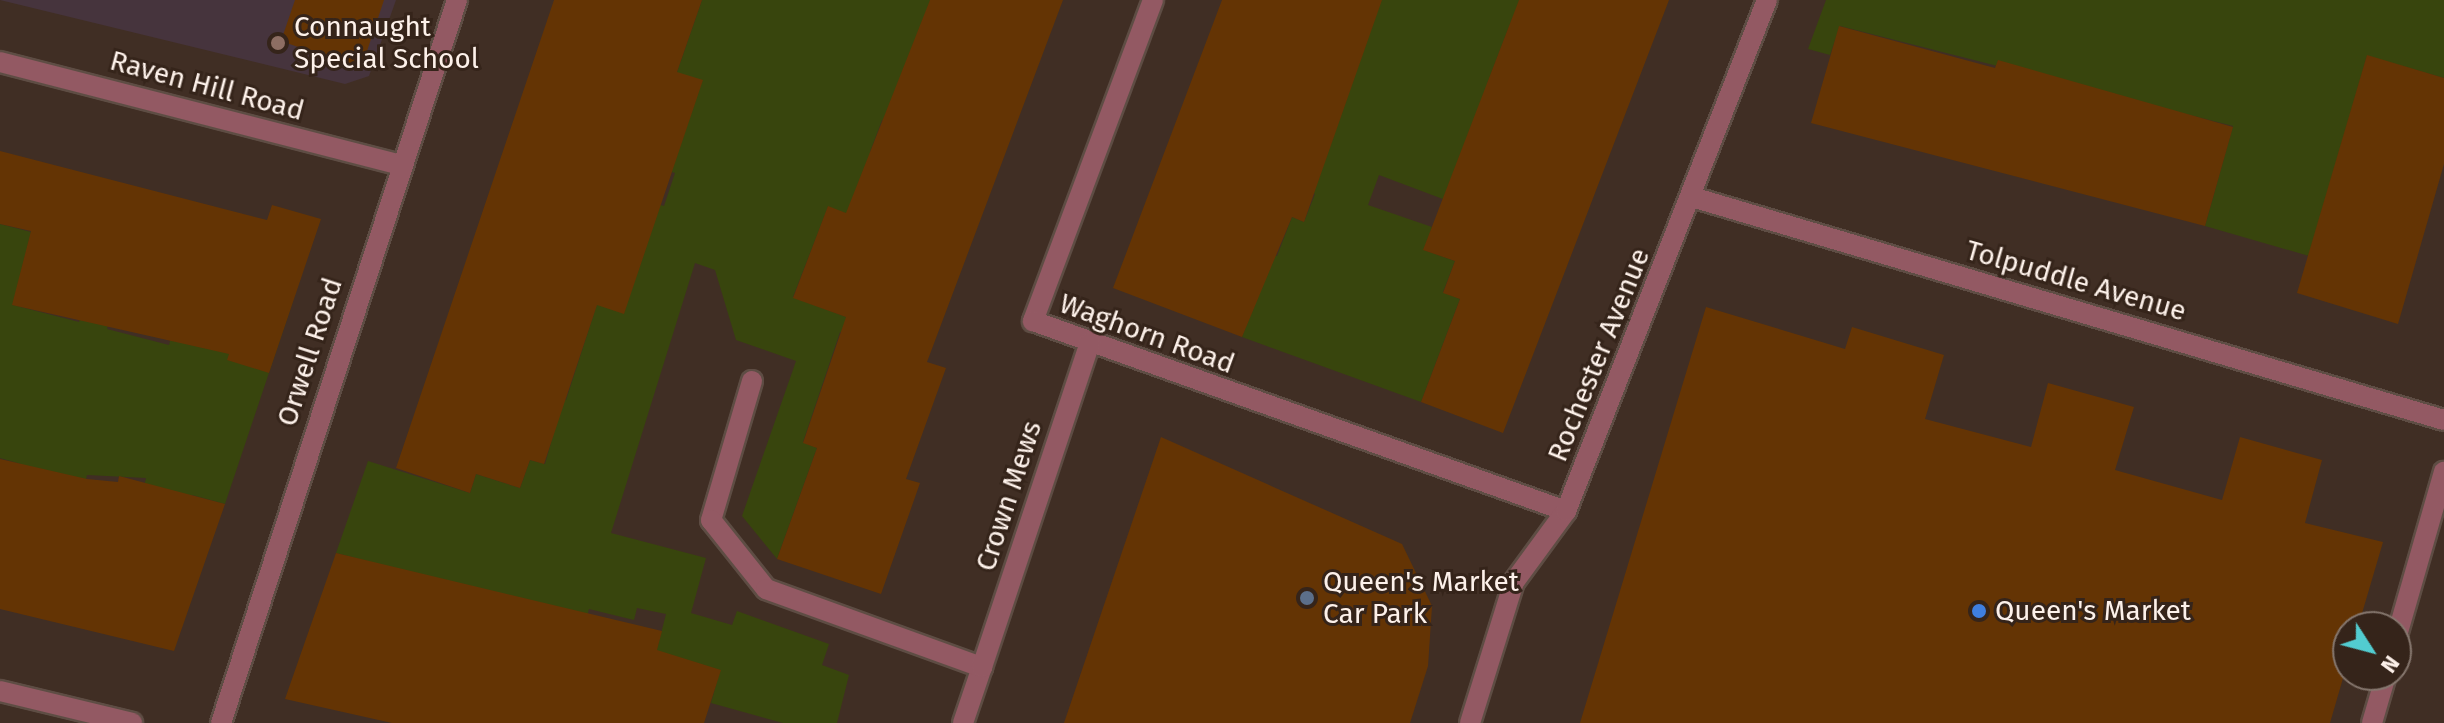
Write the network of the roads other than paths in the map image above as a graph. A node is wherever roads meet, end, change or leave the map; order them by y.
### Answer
1 (457, 0) edge
2 (1153, 0) edge
3 (1767, 0) edge
4 (0, 62) edge
5 (400, 165) junction
6 (1692, 197) junction
7 (1090, 343) junction
8 (752, 381) dead end
9 (2444, 420) edge
10 (2444, 472) edge
11 (1566, 511) junction
12 (2404, 611) edge
13 (982, 667) junction
14 (0, 691) edge
15 (2381, 691) edge
16 (132, 723) edge
17 (221, 723) edge
18 (963, 723) edge
19 (1470, 723) edge
20 (2372, 723) edge

1 - 5 street, Orwell Road
2 - 7 street, Waghorn Road
3 - 6 street, Rochester Avenue
4 - 5 street, Raven Hill Road
5 - 17 street, Orwell Road
6 - 9 street, Tolpuddle Avenue
6 - 11 street, Rochester Avenue
7 - 11 street, Waghorn Road
7 - 13 street, Crown Mews
8 - 13 street
10 - 12 street
11 - 19 street, Rochester Avenue
13 - 18 street, Crown Mews
14 - 16 street
15 - 20 street

